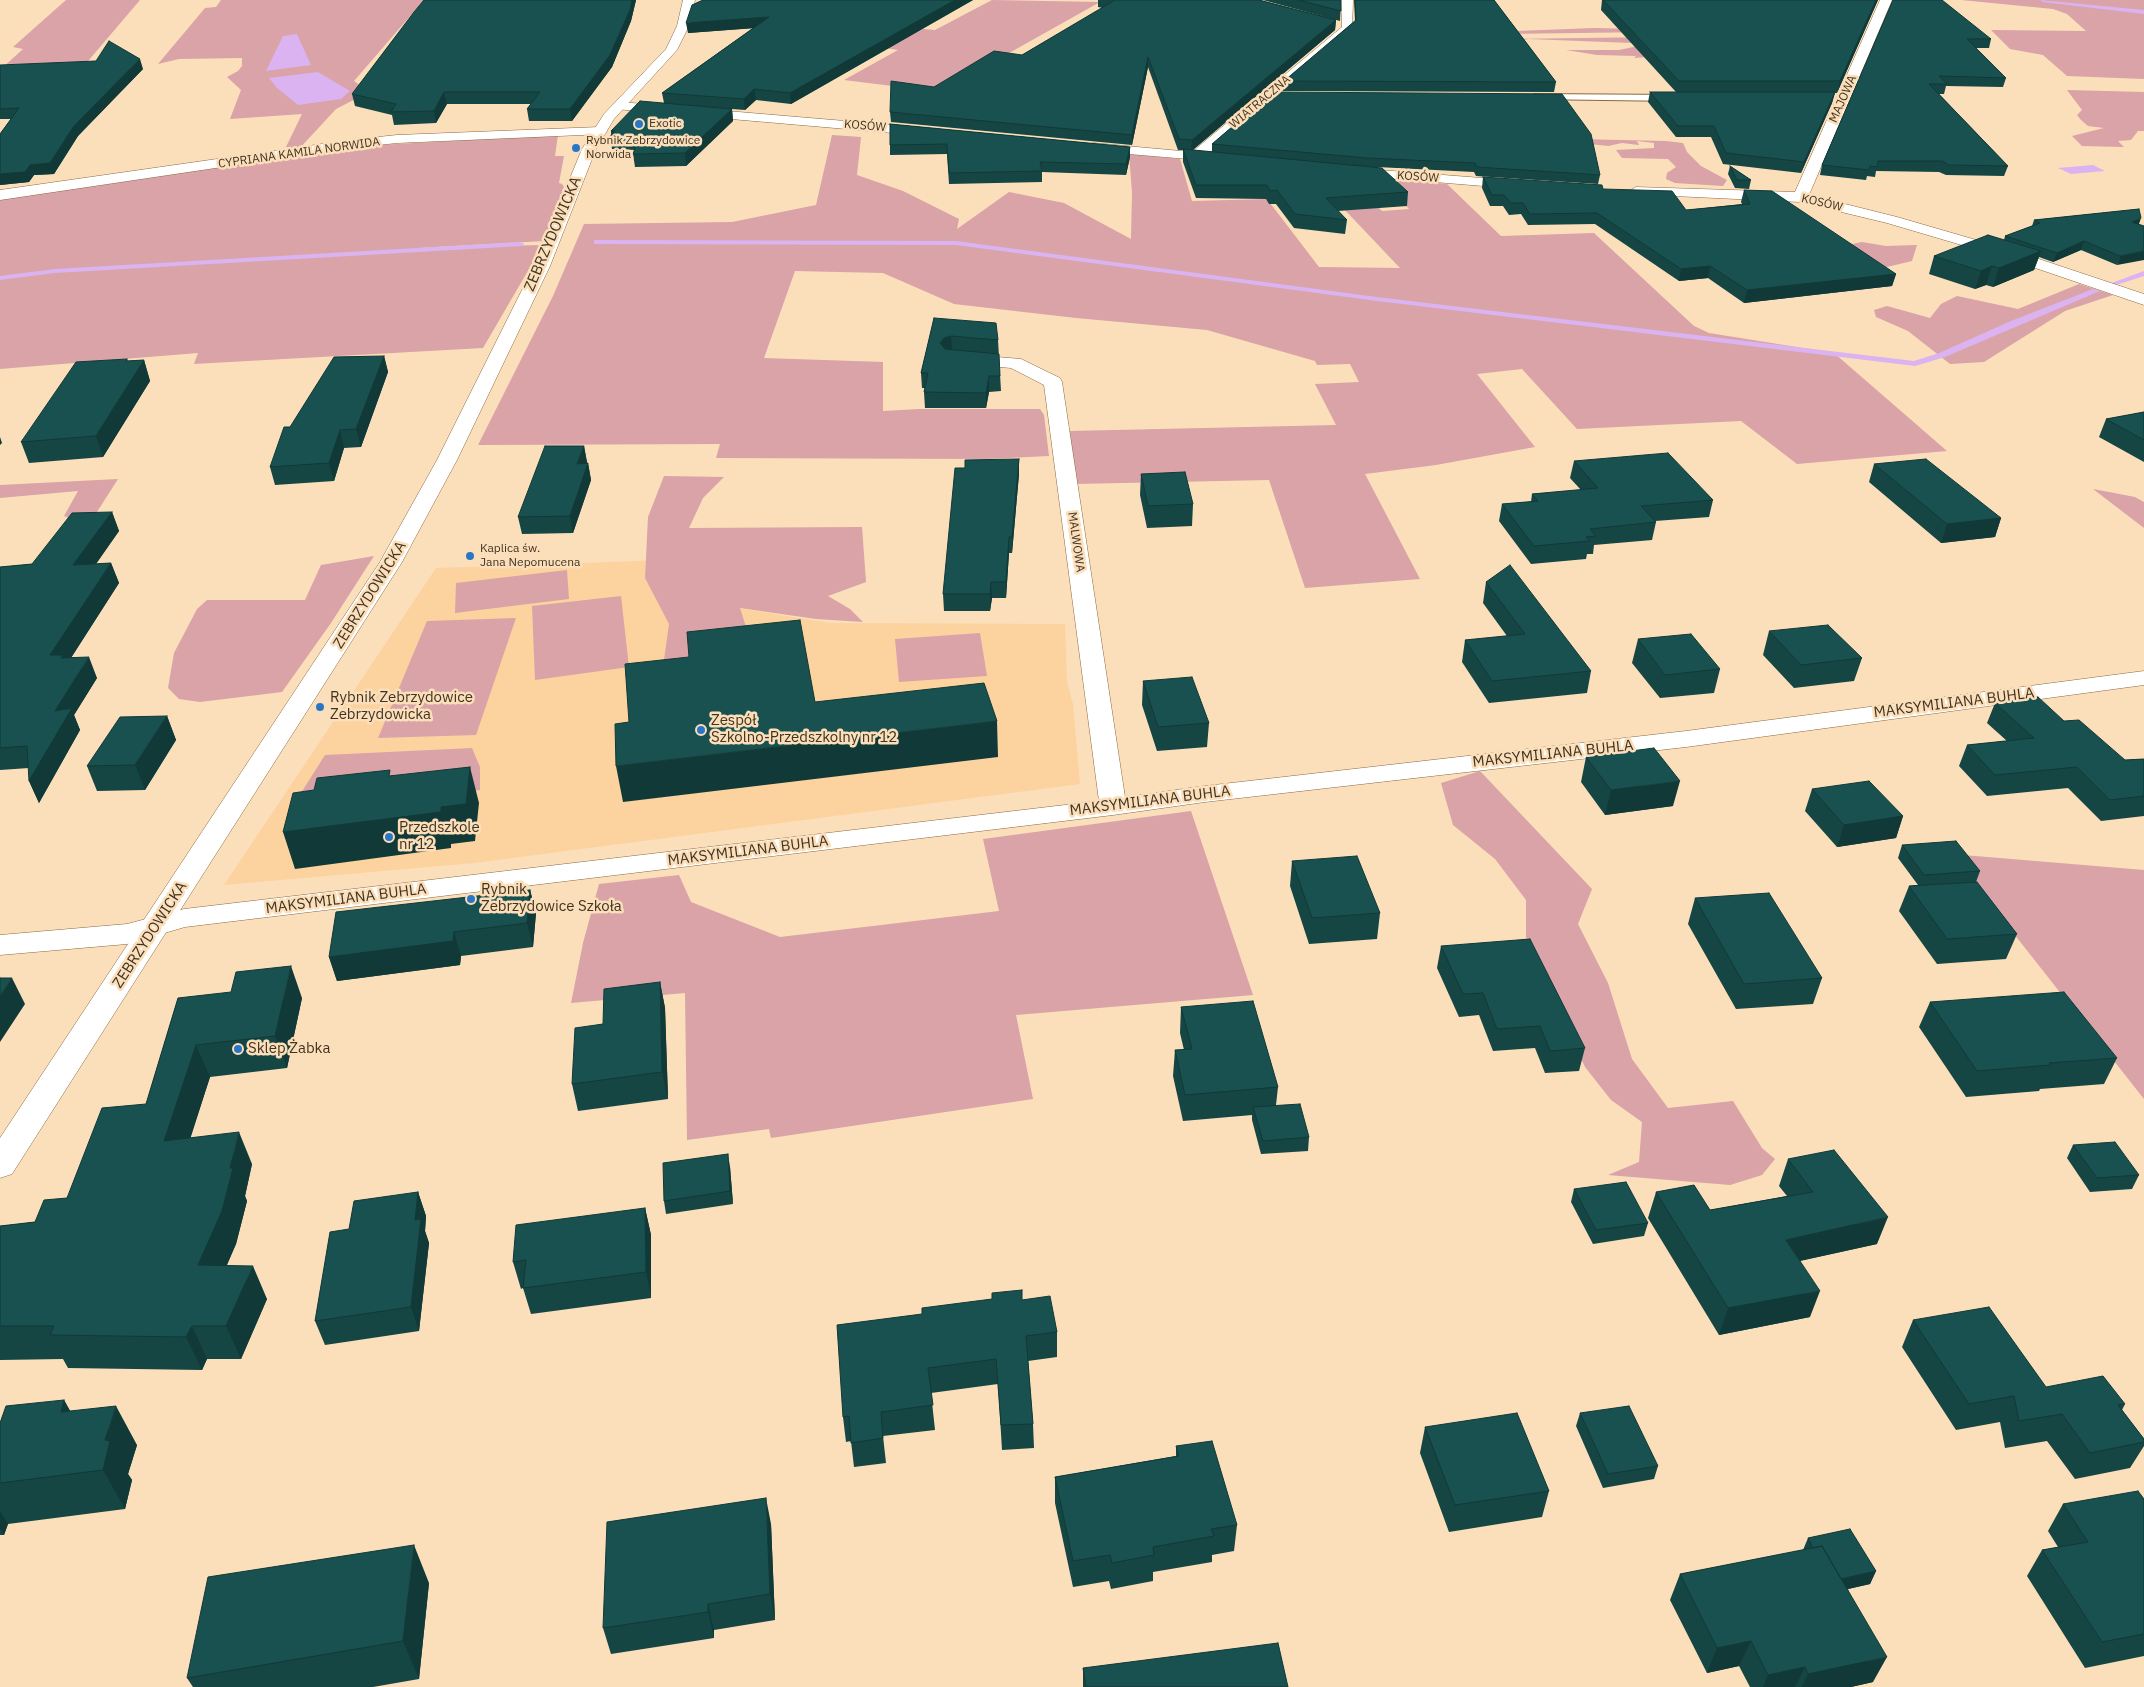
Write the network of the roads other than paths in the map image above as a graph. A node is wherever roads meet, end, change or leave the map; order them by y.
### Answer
1 (689, 0) edge
2 (1347, 0) edge
3 (1886, 0) edge
4 (1330, 23) edge
5 (1348, 28) junction
6 (1265, 96) junction
7 (1285, 96) edge
8 (1524, 97) edge
9 (1690, 98) edge
10 (620, 106) junction
11 (600, 131) junction
12 (948, 133) edge
13 (1076, 146) edge
14 (1195, 157) junction
15 (1233, 160) edge
16 (1337, 170) edge
17 (1532, 186) edge
18 (1623, 191) edge
19 (0, 195) edge
20 (1800, 197) junction
21 (2144, 300) edge
22 (952, 358) edge
23 (2144, 678) edge
24 (1113, 807) junction
25 (157, 925) junction
26 (0, 945) edge
27 (0, 1165) edge

1 - 10 street, ZEBRZYDOWICKA
2 - 5 street
3 - 20 street, MAJOWA
4 - 5 street
5 - 6 street, WIATRACZNA
6 - 7 lane
6 - 14 street, WIATRACZNA
8 - 9 lane
10 - 11 street, ZEBRZYDOWICKA
10 - 12 street, KOSÓW
11 - 19 street, CYPRIANA KAMILA NORWIDA
11 - 25 street, ZEBRZYDOWICKA
13 - 14 street
14 - 15 street
16 - 17 street, KOSÓW
18 - 20 street, KOSÓW
20 - 21 street, KOSÓW
22 - 24 street, MALWOWA
23 - 24 street, MAKSYMILIANA BUHLA
24 - 25 street, MAKSYMILIANA BUHLA
25 - 26 street, MAKSYMILIANA BUHLA
25 - 27 street, ZEBRZYDOWICKA

